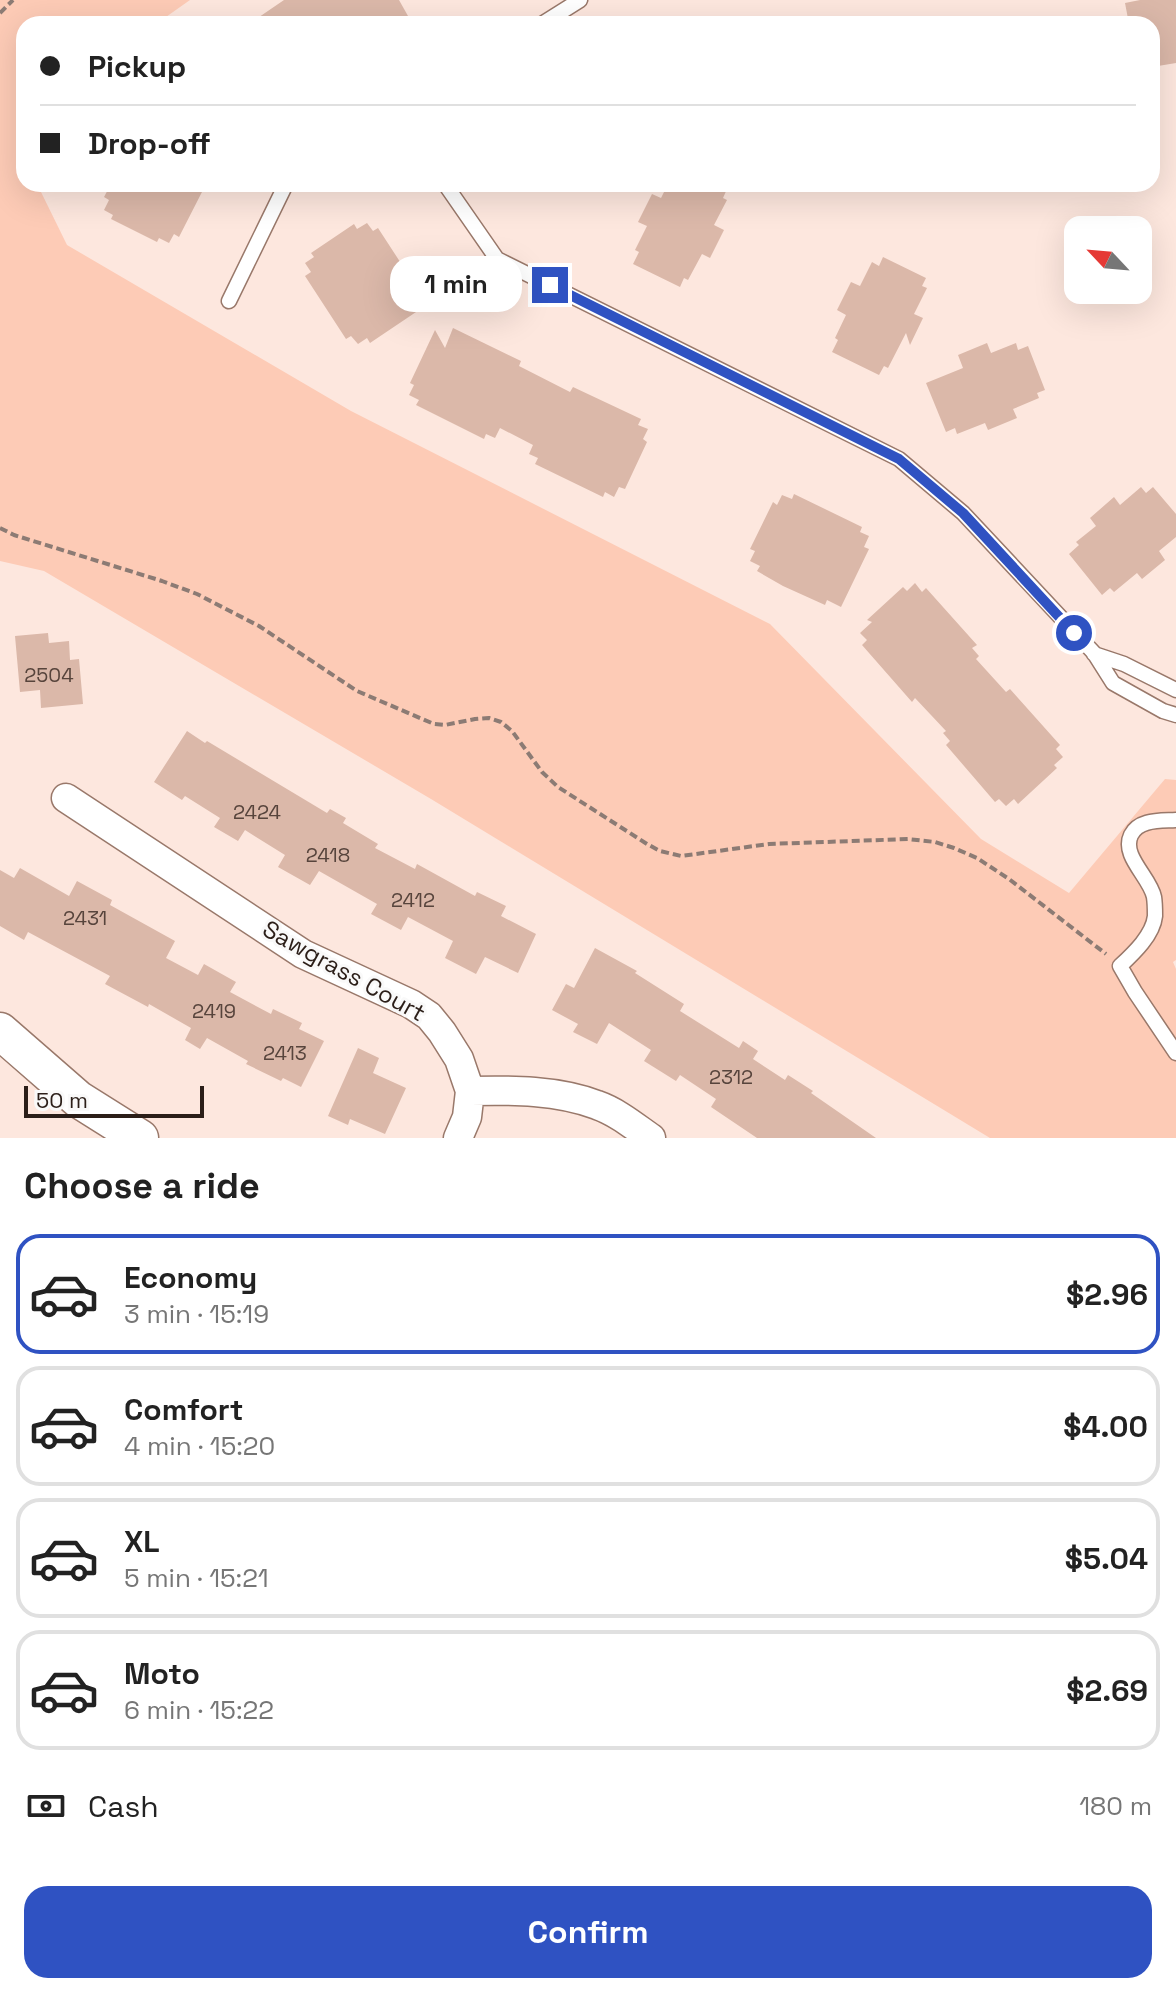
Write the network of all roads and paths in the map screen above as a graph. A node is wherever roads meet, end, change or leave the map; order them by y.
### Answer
1 (13, 0) edge
2 (580, 0) edge
3 (0, 13) edge
4 (555, 16) edge
5 (282, 192) edge
6 (451, 192) edge
7 (229, 301) dead end
8 (0, 528) edge
9 (1094, 653) junction
10 (1158, 681) junction
11 (1176, 690) edge
12 (1148, 703) junction
13 (1176, 715) edge
14 (66, 798) dead end
15 (1176, 820) edge
16 (1120, 966) junction
17 (0, 1031) edge
18 (1176, 1053) edge
19 (470, 1091) junction
20 (140, 1138) edge
21 (458, 1138) edge
22 (651, 1138) edge

1 - 3 path
2 - 4 lane
5 - 7 lane
6 - 9 lane
8 - 16 path
9 - 10 lane
9 - 12 lane
10 - 11 lane
10 - 12 lane
12 - 13 lane
14 - 19 street, Sawgrass Court
15 - 16 lane
16 - 18 lane
17 - 20 street
19 - 21 street
19 - 22 street

